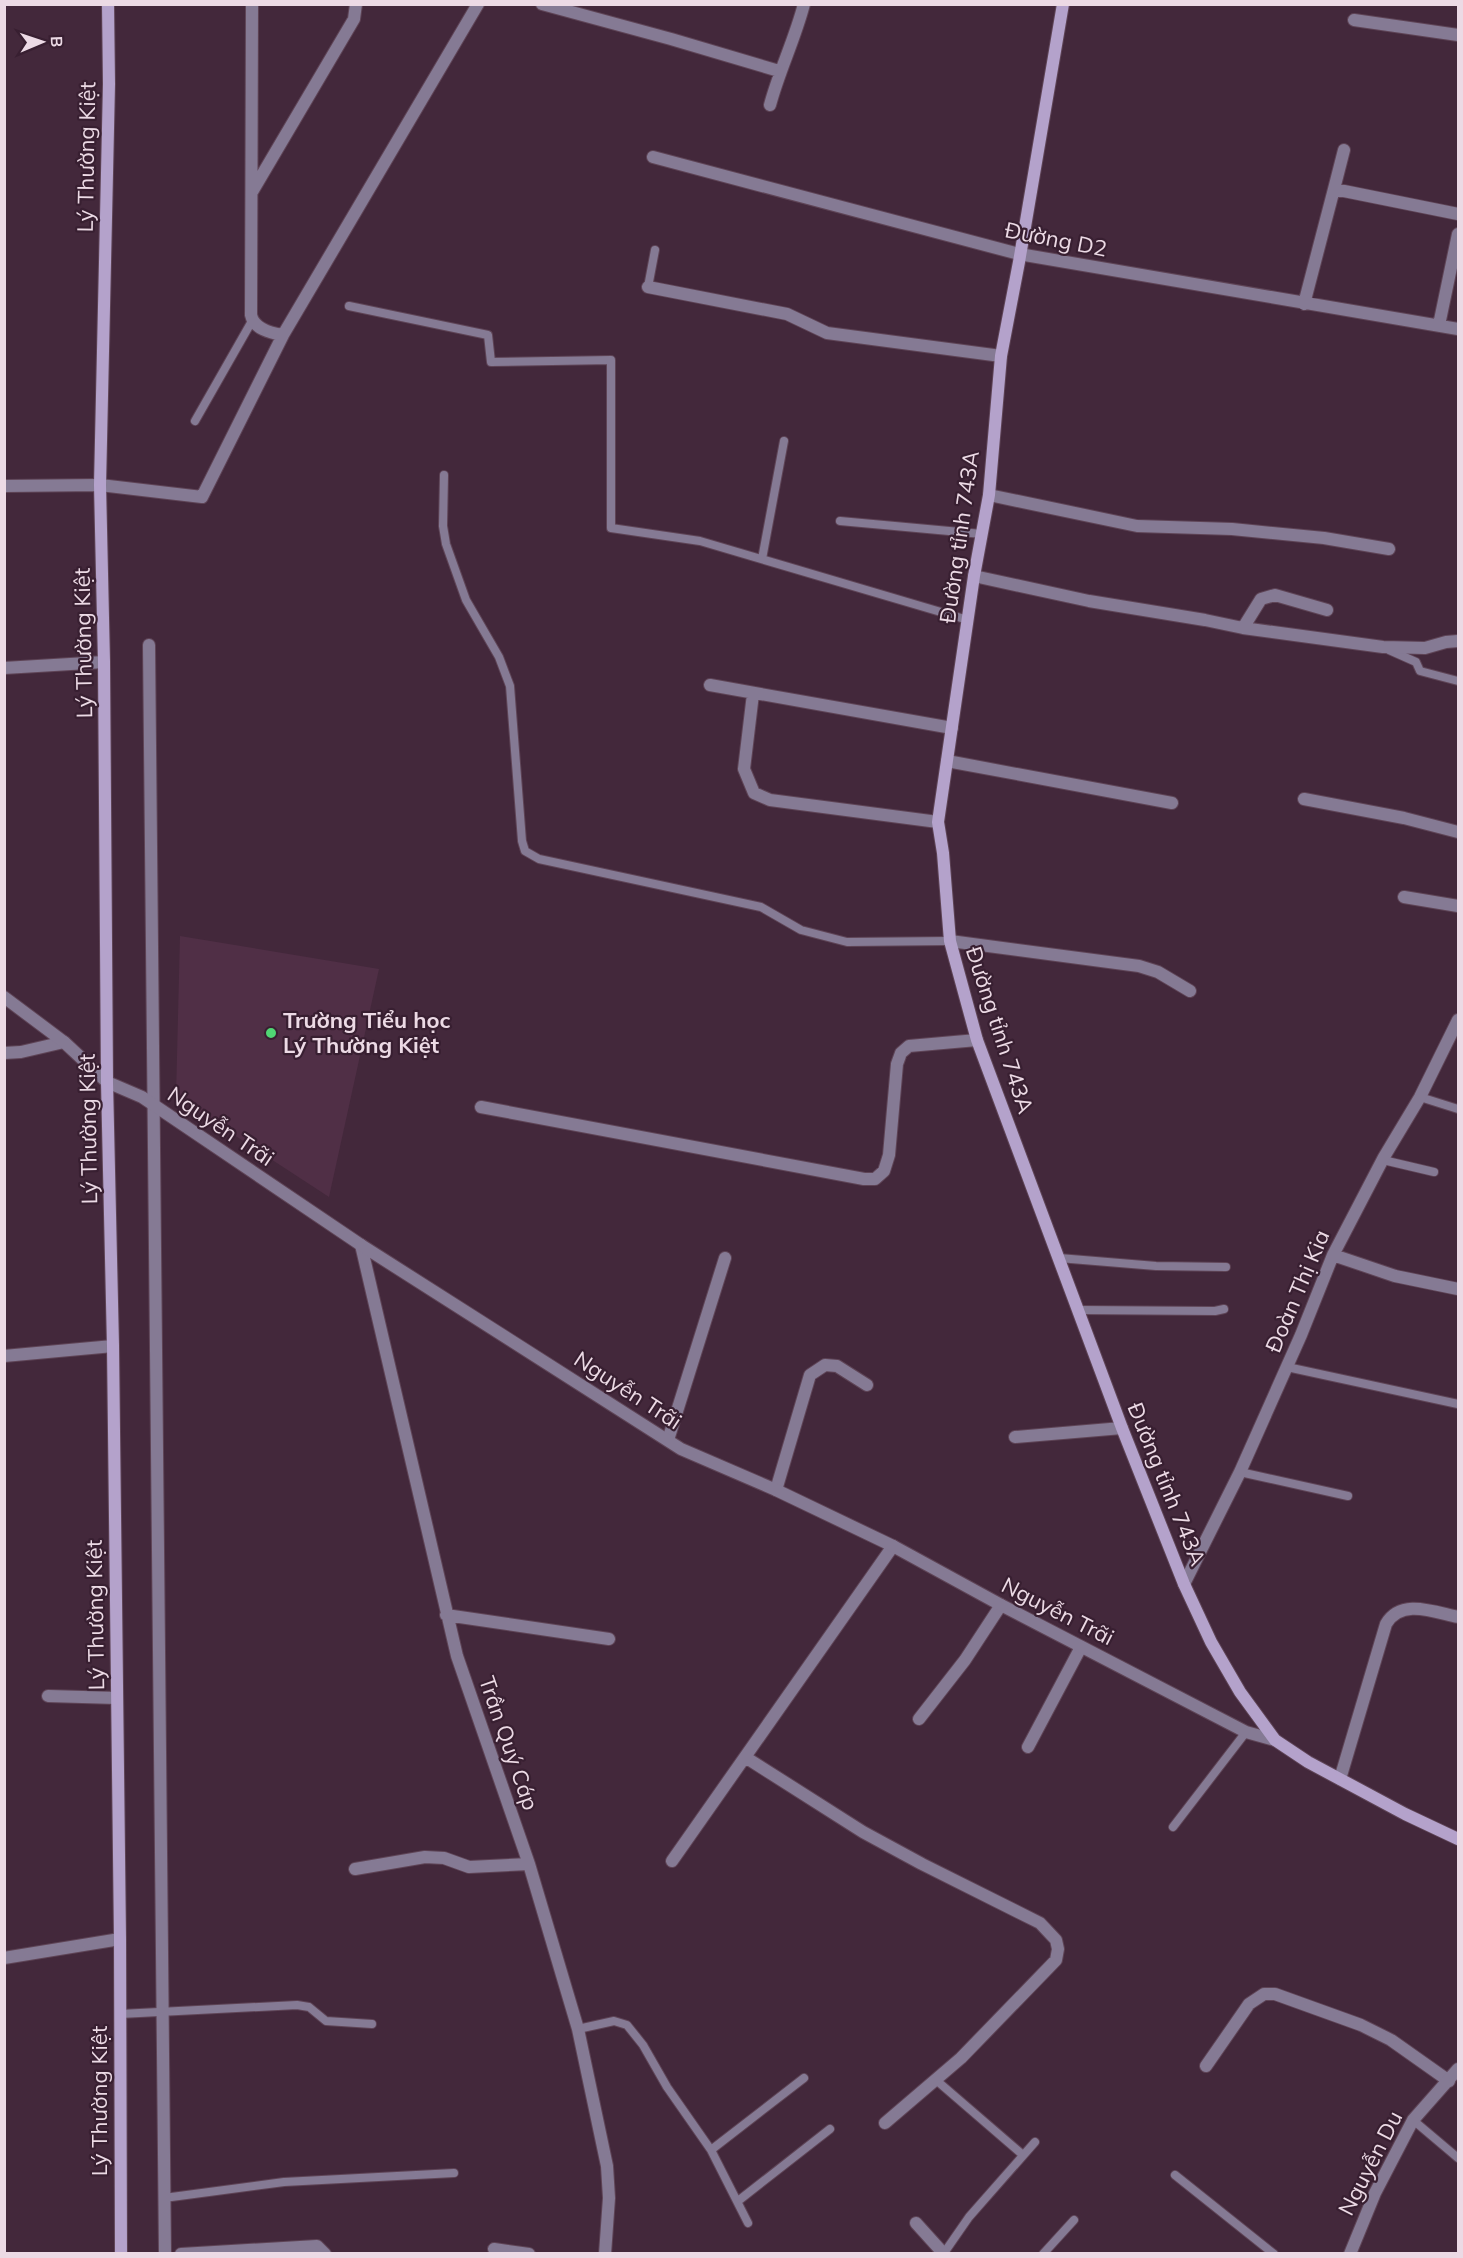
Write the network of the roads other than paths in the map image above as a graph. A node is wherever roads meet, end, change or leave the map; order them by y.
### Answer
1 (108, 4) edge
2 (252, 4) edge
3 (356, 4) edge
4 (478, 4) edge
5 (542, 4) edge
6 (804, 4) edge
7 (1064, 4) edge
8 (1354, 20) dead end
9 (1458, 36) edge
10 (779, 71) junction
11 (770, 105) dead end
12 (1344, 150) dead end
13 (653, 157) dead end
14 (1334, 189) junction
15 (252, 193) junction
16 (1458, 214) edge
17 (1458, 234) edge
18 (655, 250) dead end
19 (1019, 254) junction
20 (648, 287) joint
21 (1304, 304) junction
22 (349, 306) dead end
23 (252, 321) junction
24 (1439, 325) junction
25 (1458, 330) edge
26 (283, 335) junction
27 (1001, 356) junction
28 (195, 421) dead end
29 (784, 441) dead end
30 (444, 475) dead end
31 (100, 484) junction
32 (4, 486) edge
33 (989, 495) junction
34 (840, 521) dead end
35 (982, 534) junction
36 (1389, 549) dead end
37 (762, 559) junction
38 (974, 576) junction
39 (1327, 610) dead end
40 (968, 620) junction
41 (1243, 628) junction
42 (1458, 641) edge
43 (149, 645) dead end
44 (1383, 647) junction
45 (104, 662) junction
46 (4, 668) edge
47 (1458, 681) edge
48 (710, 685) dead end
49 (753, 694) junction
50 (952, 728) junction
51 (947, 762) junction
52 (1304, 799) dead end
53 (1172, 803) dead end
54 (938, 822) junction
55 (1458, 832) edge
56 (1404, 897) dead end
57 (1458, 906) edge
58 (950, 941) junction
59 (1190, 991) dead end
60 (4, 997) edge
61 (1457, 1028) edge
62 (977, 1040) junction
63 (64, 1042) junction
64 (4, 1053) edge
65 (107, 1082) junction
66 (1420, 1097) junction
67 (154, 1106) junction
68 (481, 1107) dead end
69 (1458, 1108) edge
70 (1383, 1160) junction
71 (1434, 1172) dead end
72 (361, 1245) junction
73 (1333, 1256) junction
74 (725, 1258) dead end
75 (1059, 1258) junction
76 (1226, 1267) dead end
77 (1458, 1289) edge
78 (1224, 1309) dead end
79 (1078, 1310) junction
80 (113, 1346) junction
81 (4, 1356) edge
82 (1287, 1367) junction
83 (867, 1385) dead end
84 (1458, 1404) edge
85 (1122, 1428) junction
86 (1015, 1437) dead end
87 (668, 1440) junction
88 (1240, 1472) junction
89 (776, 1490) junction
90 (1348, 1496) dead end
91 (893, 1546) junction
92 (1184, 1584) junction
93 (1001, 1605) junction
94 (446, 1615) junction
95 (1458, 1617) edge
96 (609, 1639) dead end
97 (1081, 1647) junction
98 (48, 1696) dead end
99 (117, 1698) junction
100 (919, 1719) dead end
101 (1246, 1731) junction
102 (1275, 1740) junction
103 (1028, 1747) dead end
104 (745, 1757) junction
105 (1340, 1779) junction
106 (1173, 1827) dead end
107 (1458, 1839) edge
108 (672, 1861) dead end
109 (529, 1864) junction
110 (355, 1869) dead end
111 (120, 1939) junction
112 (4, 1958) edge
113 (161, 2012) junction
114 (120, 2014) junction
115 (372, 2024) dead end
116 (578, 2030) junction
117 (1206, 2066) dead end
118 (1458, 2069) edge
119 (804, 2078) dead end
120 (936, 2080) junction
121 (1449, 2081) junction
122 (1413, 2120) junction
123 (885, 2123) dead end
124 (830, 2129) dead end
125 (1035, 2142) dead end
126 (711, 2150) junction
127 (1023, 2155) junction
128 (1458, 2158) edge
129 (454, 2173) dead end
130 (1175, 2175) dead end
131 (164, 2198) junction
132 (738, 2201) junction
133 (1074, 2220) dead end
134 (748, 2223) dead end
135 (916, 2223) dead end
136 (494, 2249) dead end
137 (121, 2253) edge
138 (165, 2253) edge
139 (181, 2253) edge
140 (325, 2253) edge
141 (529, 2253) edge
142 (605, 2253) edge
143 (944, 2253) edge
144 (1043, 2253) edge
145 (1274, 2253) edge
146 (1350, 2253) edge

1 - 31 main road, Lý Thường Kiệt
2 - 15 street
3 - 15 street
4 - 26 street
5 - 10 street
6 - 10 street
7 - 19 main road, Đường tỉnh 743A
8 - 9 street
10 - 11 street
12 - 14 street
13 - 19 street, Đường D2
14 - 16 street
14 - 21 street
15 - 23 street
17 - 24 street
18 - 20 lane
19 - 21 street, Đường D2
19 - 27 main road, Đường tỉnh 743A
20 - 27 street
21 - 24 street, Đường D2
22 - 37 lane
23 - 26 street
23 - 28 lane
24 - 25 street, Đường D2
26 - 31 street
27 - 33 main road, Đường tỉnh 743A
29 - 37 lane
30 - 58 lane
31 - 32 street
31 - 45 main road, Lý Thường Kiệt
33 - 35 main road, Đường tỉnh 743A
33 - 36 street
34 - 35 lane
35 - 38 main road, Đường tỉnh 743A
37 - 40 lane
38 - 40 main road, Đường tỉnh 743A
38 - 41 street
39 - 41 street
40 - 50 main road, Đường tỉnh 743A
41 - 44 street
42 - 44 street
43 - 67 street
44 - 47 lane
45 - 46 street
45 - 65 main road, Lý Thường Kiệt
48 - 49 street
49 - 50 street
49 - 54 street
50 - 51 main road, Đường tỉnh 743A
51 - 53 street
51 - 54 main road, Đường tỉnh 743A
52 - 55 street
54 - 58 main road, Đường tỉnh 743A
56 - 57 street
58 - 59 street
58 - 62 main road, Đường tỉnh 743A
60 - 63 street, Nguyễn Trãi
61 - 66 street, Đoàn Thị Kia
62 - 68 street
62 - 75 main road, Đường tỉnh 743A
63 - 64 street
63 - 65 street, Nguyễn Trãi
65 - 67 street, Nguyễn Trãi
65 - 80 main road, Lý Thường Kiệt
66 - 69 lane
66 - 70 street, Đoàn Thị Kia
67 - 72 street, Nguyễn Trãi
67 - 113 street
70 - 71 lane
70 - 73 street, Đoàn Thị Kia
72 - 87 street, Nguyễn Trãi
72 - 94 street, Trần Quý Cáp
73 - 77 street
73 - 82 street, Đoàn Thị Kia
74 - 87 street
75 - 76 lane
75 - 79 main road, Đường tỉnh 743A
78 - 79 lane
79 - 85 main road, Đường tỉnh 743A
80 - 81 street
80 - 99 main road, Lý Thường Kiệt
82 - 84 lane
82 - 88 street, Đoàn Thị Kia
83 - 89 street
85 - 86 street
85 - 92 main road, Đường tỉnh 743A
87 - 89 street, Nguyễn Trãi
88 - 90 lane
88 - 92 street, Đoàn Thị Kia
89 - 91 street, Nguyễn Trãi
91 - 93 street, Nguyễn Trãi
91 - 104 street
92 - 102 main road, Đường tỉnh 743A
93 - 97 street, Nguyễn Trãi
93 - 100 street
94 - 96 street
94 - 109 street, Trần Quý Cáp
95 - 105 street
97 - 101 street, Nguyễn Trãi
97 - 103 street
98 - 99 street
99 - 111 main road, Lý Thường Kiệt
101 - 102 street, Nguyễn Trãi
101 - 106 lane
102 - 105 main road, Đường tỉnh 743A
104 - 108 street
104 - 120 street
105 - 107 main road, Đường tỉnh 743A
109 - 110 street
109 - 116 street, Trần Quý Cáp
111 - 112 street
111 - 114 main road, Lý Thường Kiệt
113 - 114 lane
113 - 115 lane
113 - 131 street
114 - 137 main road, Lý Thường Kiệt
116 - 126 lane
116 - 142 street, Trần Quý Cáp
117 - 121 street
118 - 121 street, Nguyễn Du
119 - 126 lane
120 - 123 street
120 - 127 lane
121 - 122 street, Nguyễn Du
122 - 128 lane
122 - 146 street, Nguyễn Du
124 - 132 lane
125 - 127 lane
126 - 132 lane
127 - 143 lane
129 - 131 lane
130 - 145 lane
131 - 138 street
132 - 134 lane
133 - 144 lane
135 - 143 street
136 - 141 street
139 - 140 street

